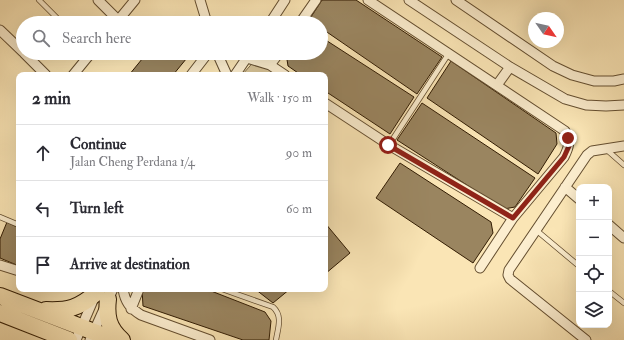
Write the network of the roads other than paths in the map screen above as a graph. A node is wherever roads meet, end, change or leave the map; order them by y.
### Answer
1 (38, 0) edge
2 (98, 0) edge
3 (135, 0) edge
4 (200, 0) edge
5 (285, 0) edge
6 (316, 0) edge
7 (368, 0) edge
8 (409, 0) edge
9 (456, 0) edge
10 (55, 16) edge
11 (112, 16) edge
12 (122, 16) edge
13 (205, 16) edge
14 (275, 16) edge
15 (305, 16) edge
16 (0, 30) edge
17 (16, 45) edge
18 (449, 53) junction
19 (31, 60) edge
20 (85, 60) edge
21 (203, 60) edge
22 (220, 60) edge
23 (246, 60) edge
24 (260, 60) edge
25 (274, 60) edge
26 (270, 65) junction
27 (510, 67) junction
28 (43, 72) edge
29 (75, 72) edge
30 (193, 72) edge
31 (226, 72) edge
32 (237, 72) edge
33 (280, 72) edge
34 (624, 79) edge
35 (497, 85) junction
36 (328, 105) edge
37 (624, 105) edge
38 (388, 145) junction
39 (624, 146) edge
40 (607, 150) junction
41 (624, 165) edge
42 (565, 187) junction
43 (576, 196) edge
44 (0, 217) edge
45 (513, 218) junction
46 (16, 224) edge
47 (612, 228) edge
48 (535, 230) junction
49 (624, 238) edge
50 (0, 264) edge
51 (576, 264) edge
52 (480, 268) dead end
53 (16, 271) edge
54 (103, 292) edge
55 (124, 292) edge
56 (138, 292) edge
57 (230, 292) edge
58 (610, 292) edge
59 (0, 296) edge
60 (624, 303) edge
61 (131, 309) junction
62 (0, 313) edge
63 (22, 313) junction
64 (85, 335) edge
65 (51, 340) edge
66 (69, 340) edge
67 (115, 340) edge
68 (122, 340) edge
69 (210, 340) edge
70 (276, 340) edge
71 (586, 340) edge

1 - 10 lane
2 - 11 street
3 - 12 street
4 - 13 street
5 - 14 street
6 - 15 street
7 - 18 street
8 - 27 street
9 - 34 street
16 - 17 street
18 - 35 street
18 - 38 lane
19 - 28 street
20 - 29 street
21 - 30 street
22 - 31 street
23 - 32 street
24 - 26 street
25 - 26 street
26 - 33 street
27 - 35 street
27 - 37 street
35 - 45 street
36 - 38 street
38 - 45 street
39 - 40 street
40 - 41 lane
40 - 42 street
42 - 43 street
42 - 48 street
44 - 46 lane
45 - 52 street
47 - 49 street
48 - 51 lane
48 - 71 street
50 - 53 street
54 - 63 highway
54 - 64 street
54 - 64 street
54 - 68 highway
55 - 61 street
56 - 61 street
57 - 70 lane
58 - 60 lane
59 - 63 highway
61 - 69 street
62 - 63 highway
63 - 64 highway
63 - 65 highway
63 - 66 highway
64 - 67 highway

